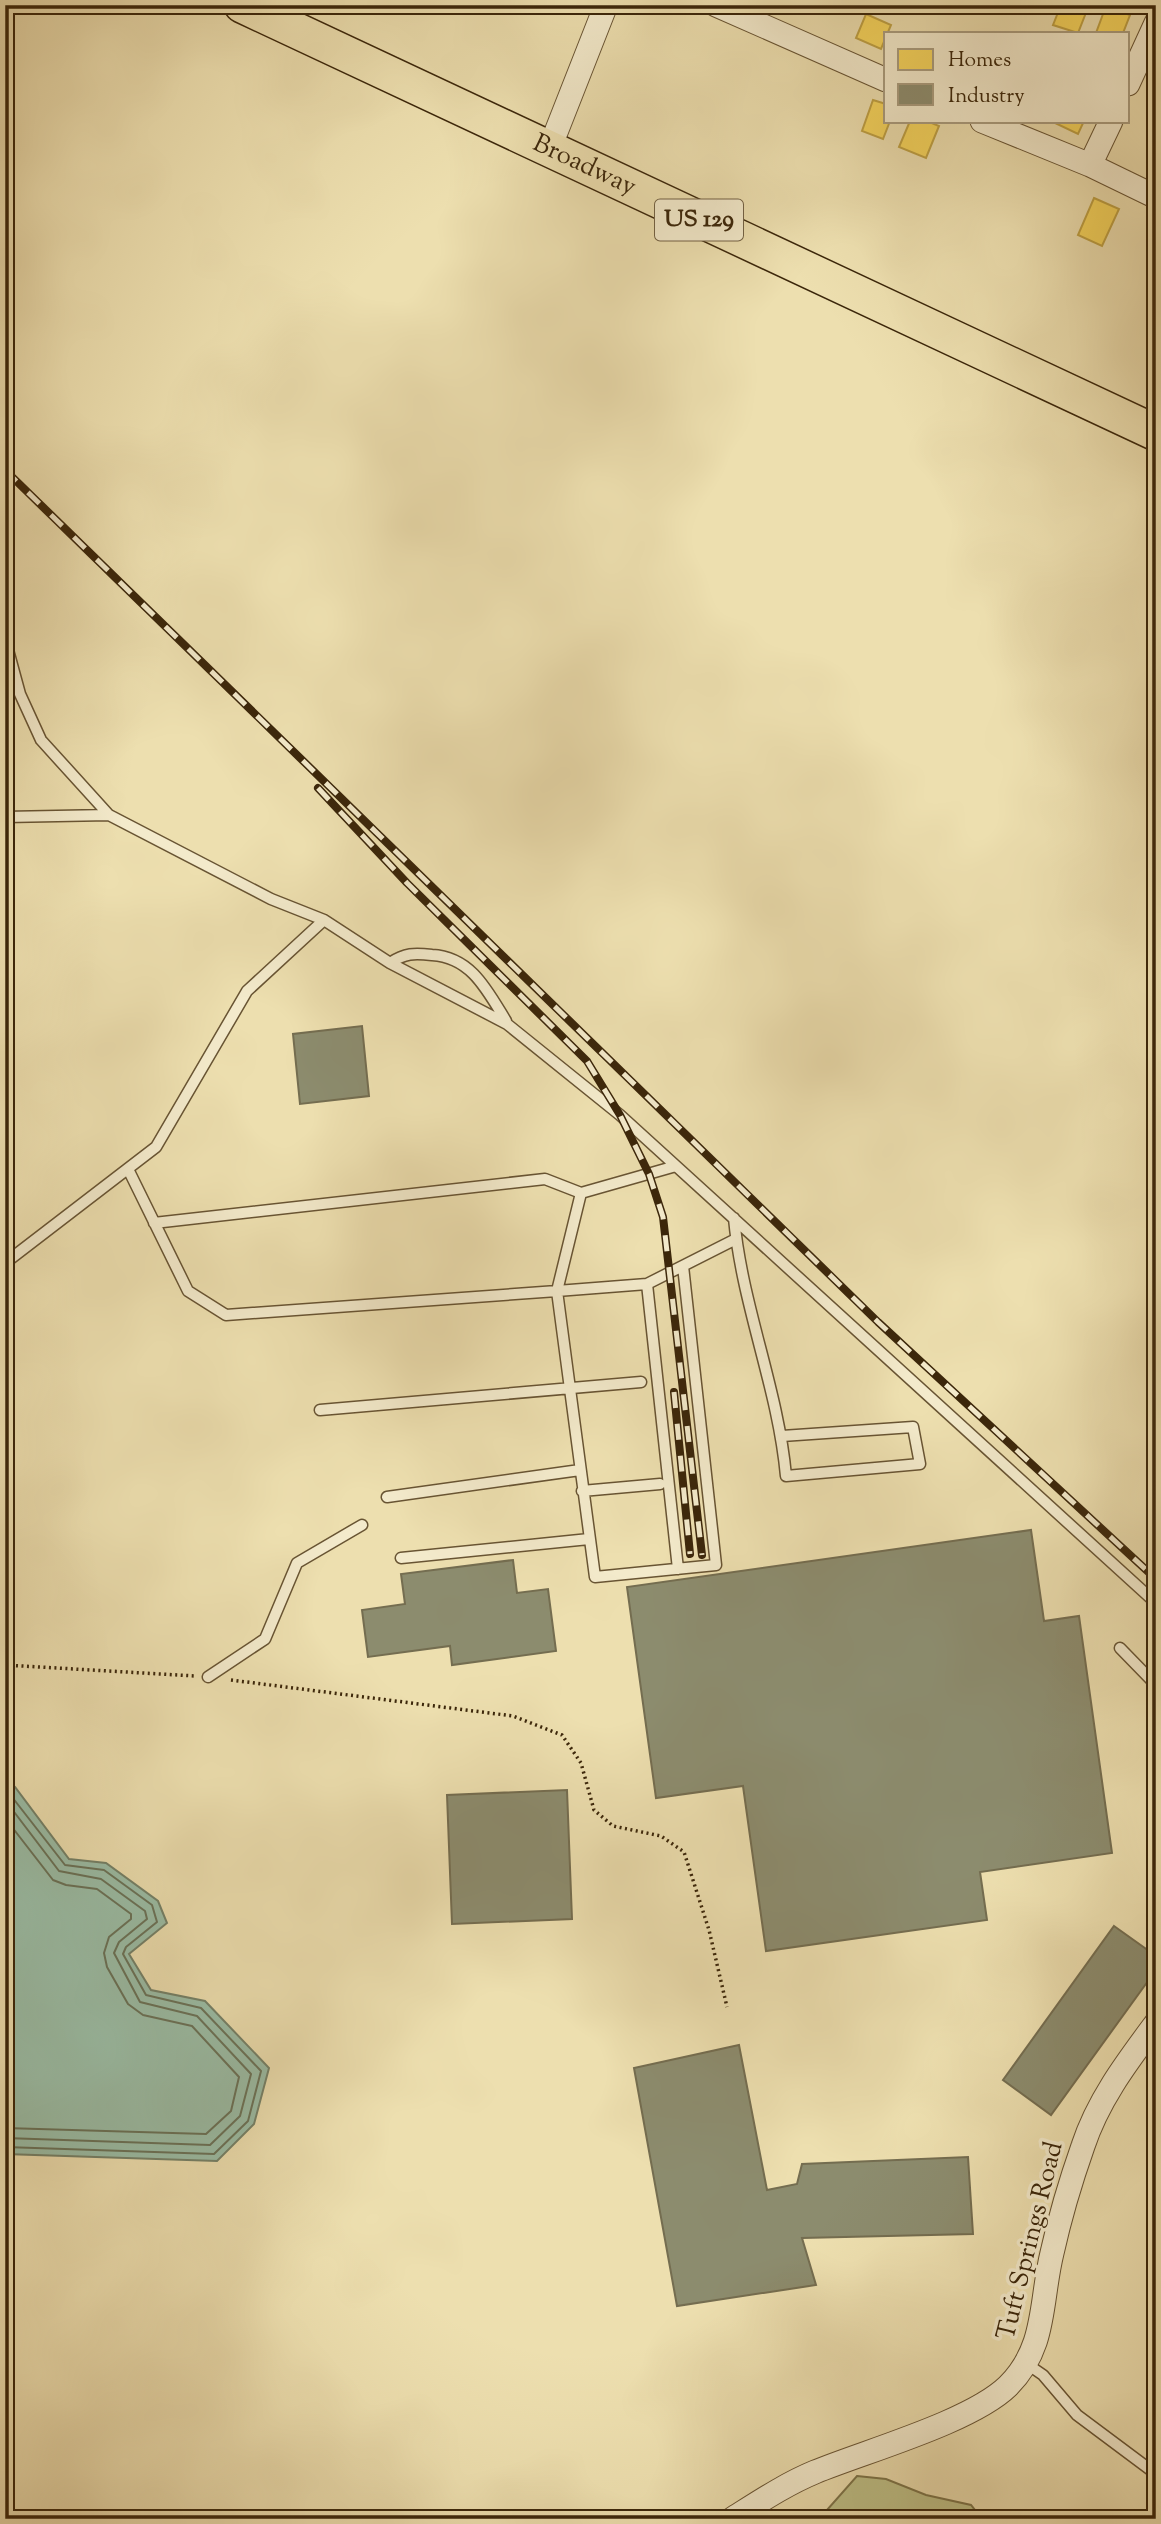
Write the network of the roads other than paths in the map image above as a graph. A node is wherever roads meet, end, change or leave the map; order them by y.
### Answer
1 (242, 5) edge
2 (606, 5) edge
3 (716, 5) edge
4 (1156, 23) edge
5 (884, 79) edge
6 (1130, 80) edge
7 (984, 122) edge
8 (1111, 122) edge
9 (549, 150) junction
10 (1090, 165) junction
11 (1156, 197) edge
12 (1156, 433) edge
13 (5, 639) edge
14 (109, 815) junction
15 (6, 818) edge
16 (324, 920) junction
17 (390, 963) junction
18 (507, 1024) junction
19 (676, 1166) junction
20 (128, 1169) junction
21 (581, 1193) junction
22 (734, 1218) junction
23 (154, 1223) junction
24 (736, 1239) junction
25 (5, 1263) edge
26 (683, 1266) junction
27 (647, 1284) junction
28 (557, 1291) junction
29 (641, 1382) dead end
30 (570, 1389) junction
31 (320, 1410) dead end
32 (782, 1436) junction
33 (580, 1470) junction
34 (660, 1484) dead end
35 (582, 1491) junction
36 (387, 1497) dead end
37 (362, 1525) dead end
38 (589, 1539) junction
39 (401, 1558) dead end
40 (678, 1569) junction
41 (1156, 1603) edge
42 (1120, 1648) dead end
43 (208, 1677) road end
44 (1156, 1685) edge
45 (1156, 2023) edge
46 (1027, 2364) junction
47 (1156, 2474) edge
48 (732, 2519) edge

1 - 9 main road, Broadway / US 129
2 - 9 street
3 - 5 street
4 - 6 street
7 - 10 street
8 - 10 street
9 - 12 main road, Broadway / US 129
10 - 11 street
13 - 14 lane
14 - 15 lane
14 - 16 lane
16 - 17 lane
16 - 20 lane
17 - 18 lane
17 - 18 lane
18 - 19 lane
19 - 21 lane
19 - 22 lane
20 - 23 lane
20 - 25 lane
21 - 23 lane
21 - 28 lane
22 - 24 lane
22 - 41 lane
23 - 28 lane
24 - 26 lane
24 - 32 lane
26 - 27 lane
26 - 40 lane
27 - 28 lane
27 - 40 lane
28 - 30 lane
29 - 30 lane
30 - 31 lane
30 - 33 lane
32 - 32 lane
33 - 35 lane
33 - 36 lane
34 - 35 lane
35 - 38 lane
37 - 43 lane
38 - 39 lane
38 - 40 lane
42 - 44 lane
45 - 46 street, Tuft Springs Road
46 - 47 lane
46 - 48 street, Tuft Springs Road

